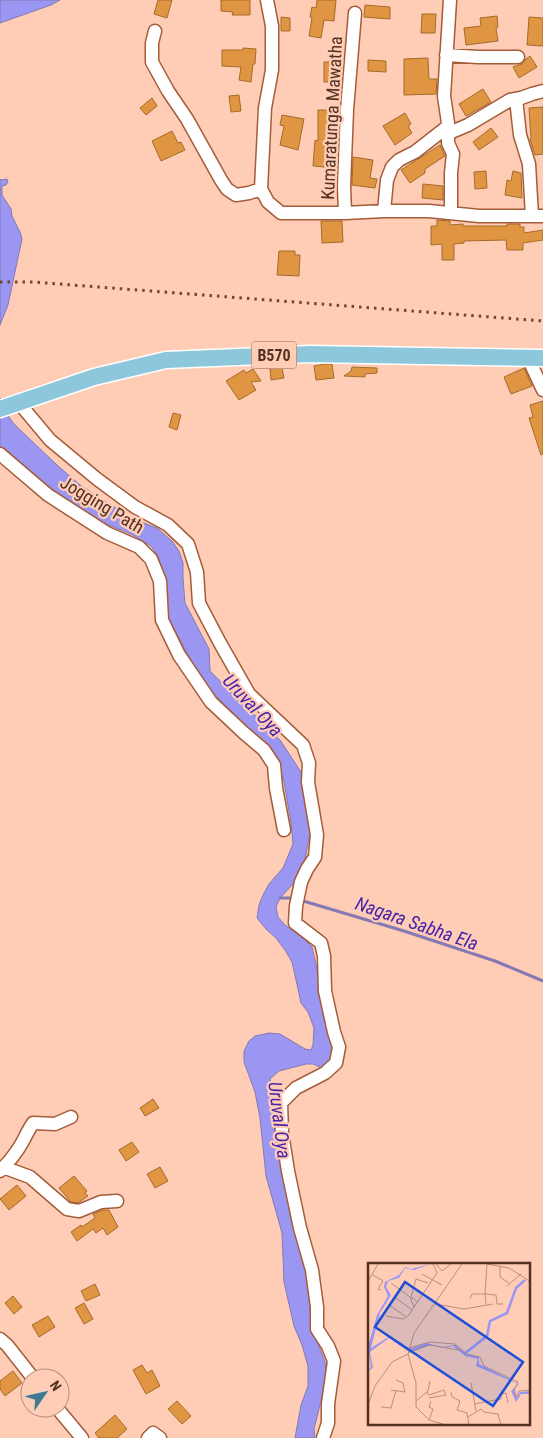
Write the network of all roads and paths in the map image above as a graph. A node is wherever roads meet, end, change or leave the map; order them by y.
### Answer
1 (267, 0) edge
2 (450, 0) edge
3 (355, 13) dead end
4 (155, 31) dead end
5 (446, 55) junction
6 (518, 57) dead end
7 (543, 91) edge
8 (516, 99) junction
9 (261, 189) junction
10 (384, 210) junction
11 (345, 213) junction
12 (450, 213) junction
13 (537, 216) edge
14 (536, 358) edge
15 (543, 390) edge
16 (10, 406) edge
17 (0, 454) edge
18 (284, 830) dead end
19 (71, 1118) dead end
20 (2, 1169) edge
21 (117, 1201) dead end
22 (0, 1339) edge
23 (25, 1368) edge
24 (65, 1418) edge
25 (82, 1438) edge
26 (148, 1438) edge
27 (160, 1438) edge
28 (323, 1438) edge

1 - 9 street
2 - 5 street
3 - 11 street, Kumaratunga Mawatha
4 - 9 street
5 - 6 street
5 - 10 street
7 - 8 street
8 - 12 street
8 - 13 street
9 - 11 street, Kumaratunga Mawatha
10 - 11 street
10 - 12 street
12 - 13 street
14 - 15 street
14 - 16 main road, B570
16 - 28 street
17 - 18 street, Jogging Path
19 - 20 street
20 - 21 street
22 - 23 street
24 - 25 street
26 - 27 street

